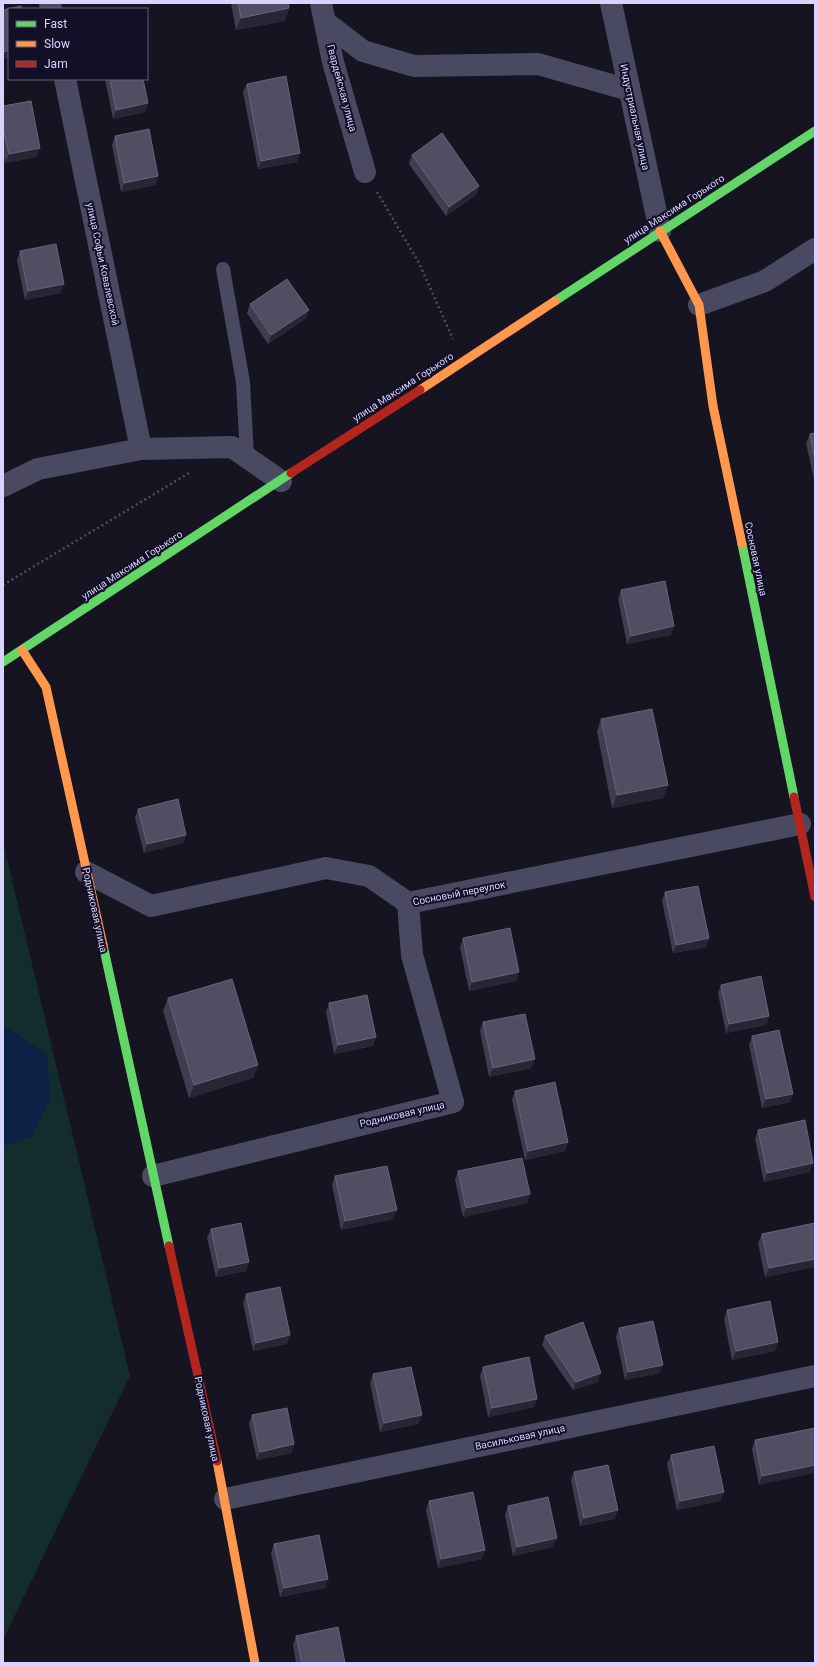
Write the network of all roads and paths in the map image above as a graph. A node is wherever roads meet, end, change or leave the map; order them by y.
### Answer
1 (611, 3) edge
2 (323, 12) edge
3 (66, 80) edge
4 (629, 90) junction
5 (815, 131) edge
6 (365, 172) joint
7 (660, 232) junction
8 (815, 249) edge
9 (223, 268) dead end
10 (699, 305) junction
11 (462, 361) junction
12 (141, 449) junction
13 (247, 457) junction
14 (192, 471) dead end
15 (281, 480) junction
16 (3, 486) edge
17 (3, 585) edge
18 (22, 650) junction
19 (3, 662) edge
20 (800, 824) junction
21 (86, 872) junction
22 (815, 897) edge
23 (408, 903) junction
24 (153, 1176) junction
25 (815, 1376) edge
26 (225, 1499) junction
27 (255, 1663) edge

1 - 4 street, Индустриальная улица
2 - 4 street
2 - 6 street, Гвардейская улица
3 - 12 street, улица Софьи Ковалевской
4 - 7 street, Индустриальная улица
5 - 7 street, улица Максима Горького
6 - 11 path
7 - 10 street, Сосновая улица
7 - 11 street, улица Максима Горького
8 - 10 street
9 - 13 lane
10 - 20 street, Сосновая улица
11 - 15 street, улица Максима Горького
12 - 13 street
12 - 16 street
13 - 15 street
14 - 17 path
15 - 18 street, улица Максима Горького
18 - 19 street, улица Максима Горького
18 - 21 street, Родниковая улица
20 - 22 street, Сосновая улица
20 - 23 street, Сосновый переулок
21 - 23 street, Сосновый переулок
21 - 24 street, Родниковая улица
23 - 24 street, Родниковая улица
24 - 26 street, Родниковая улица
25 - 26 street, Васильковая улица
26 - 27 street, Родниковая улица

